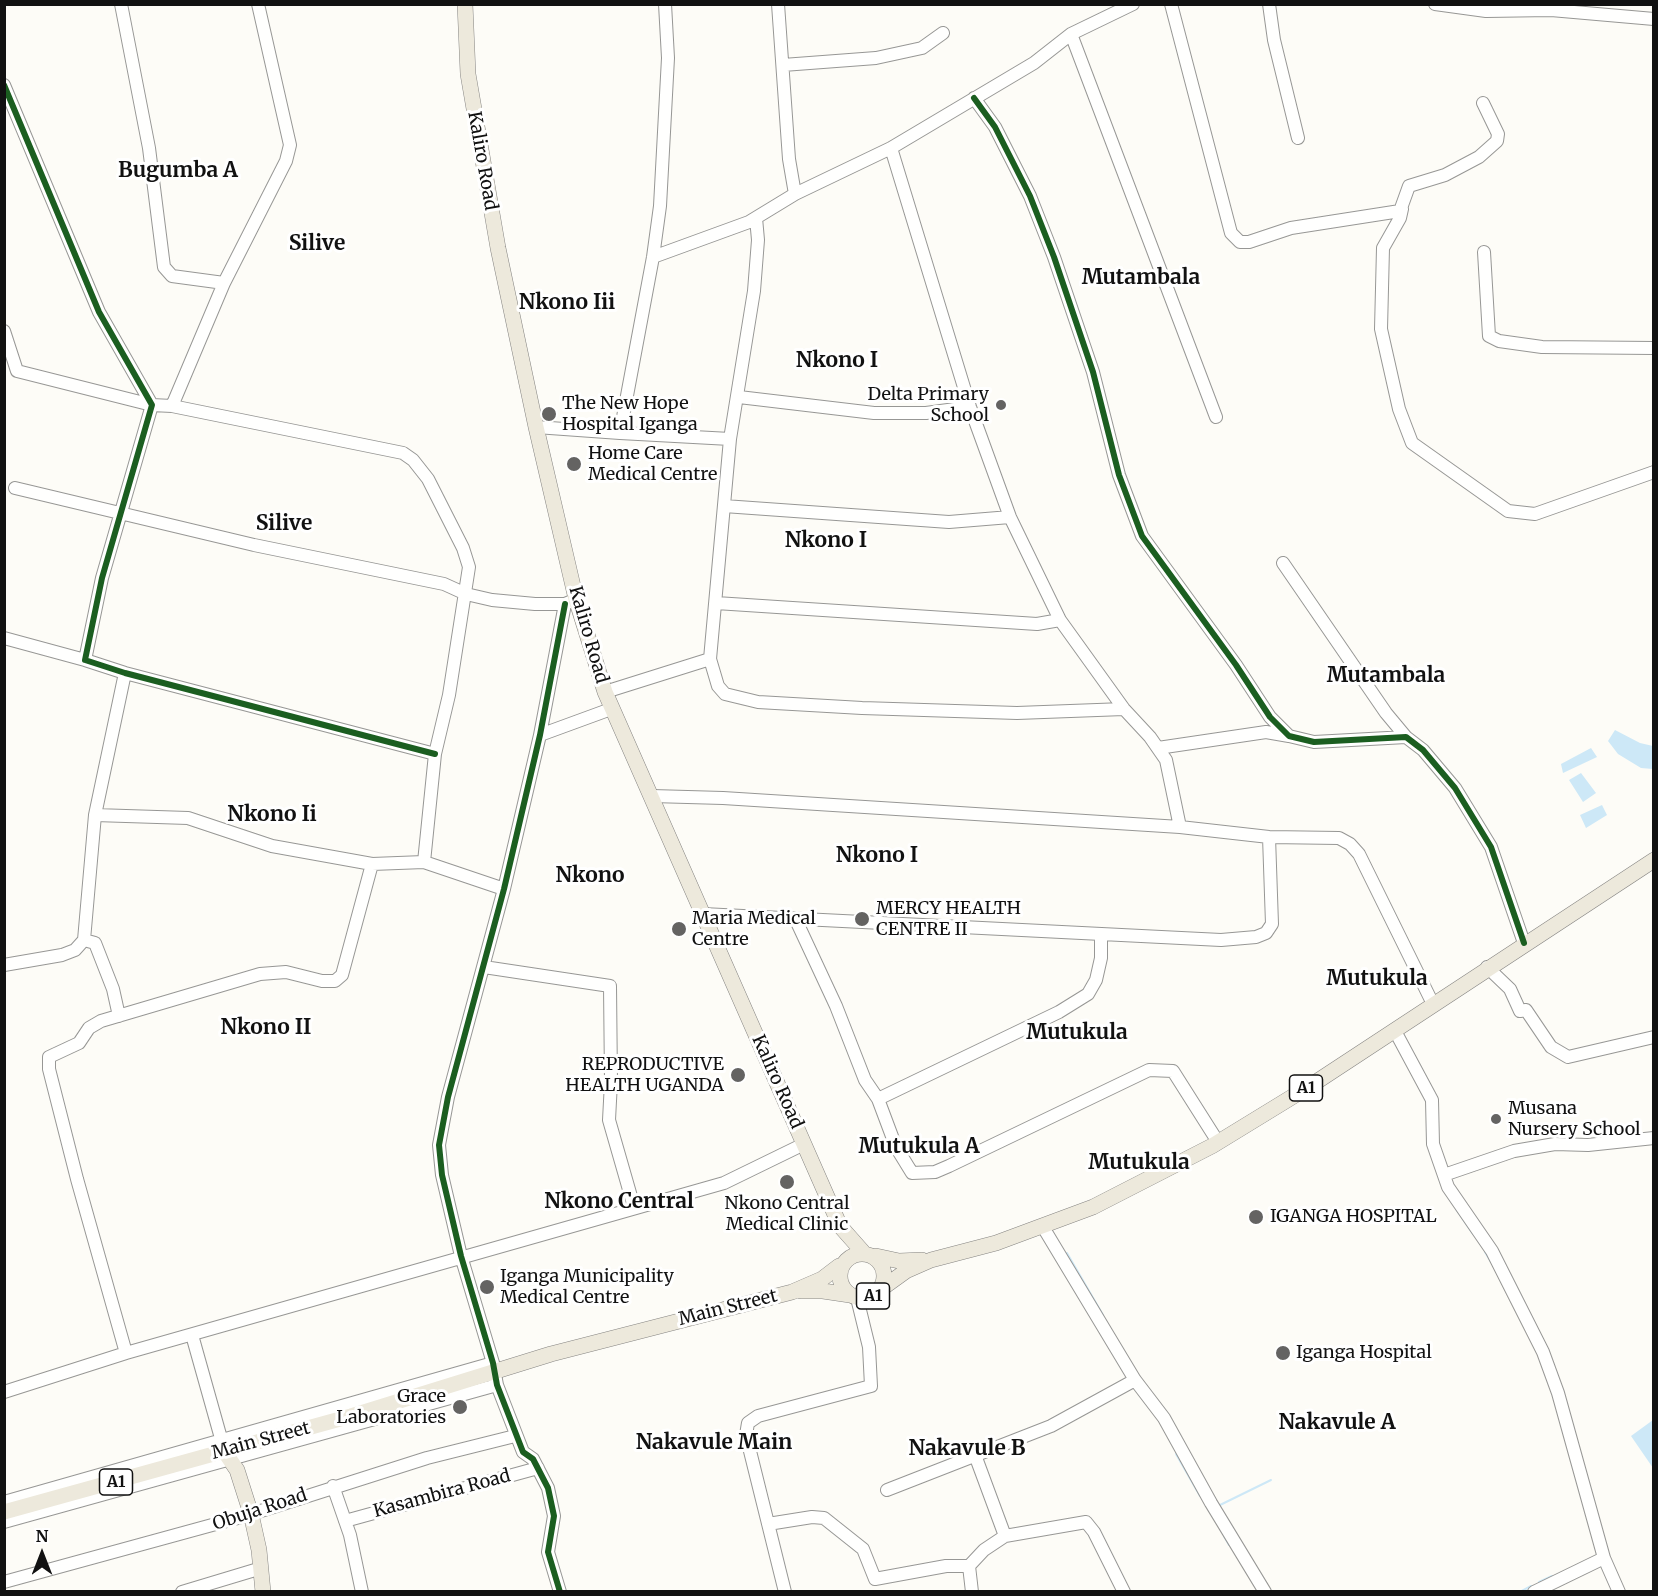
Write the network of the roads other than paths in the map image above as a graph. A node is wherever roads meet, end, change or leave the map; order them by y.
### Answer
1 (121, 4) edge
2 (258, 4) edge
3 (465, 4) edge
4 (665, 4) edge
5 (778, 4) edge
6 (1133, 4) edge
7 (1171, 4) edge
8 (1269, 4) edge
9 (1435, 4) edge
10 (1653, 19) edge
11 (943, 33) dead end
12 (1071, 34) junction
13 (783, 65) junction
14 (4, 85) edge
15 (974, 98) junction
16 (1483, 103) dead end
17 (1298, 138) dead end
18 (891, 148) junction
19 (795, 194) junction
20 (1402, 209) junction
21 (756, 218) junction
22 (1484, 252) dead end
23 (653, 257) junction
24 (224, 283) junction
25 (4, 332) edge
26 (1653, 348) edge
27 (4, 368) edge
28 (17, 371) junction
29 (739, 397) junction
30 (152, 405) junction
31 (172, 406) junction
32 (970, 406) junction
33 (1216, 417) dead end
34 (536, 427) junction
35 (620, 433) junction
36 (730, 439) junction
37 (1653, 472) edge
38 (15, 488) dead end
39 (724, 506) junction
40 (119, 513) junction
41 (1010, 517) junction
42 (1283, 563) dead end
43 (466, 594) junction
44 (571, 602) junction
45 (716, 603) junction
46 (1060, 620) junction
47 (4, 638) edge
48 (710, 659) junction
49 (85, 660) junction
50 (125, 673) junction
51 (605, 692) junction
52 (611, 709) junction
53 (1124, 710) junction
54 (1389, 717) junction
55 (540, 735) junction
56 (1289, 736) junction
57 (1406, 737) junction
58 (1376, 738) junction
59 (1158, 748) junction
60 (435, 754) junction
61 (652, 796) junction
62 (94, 815) junction
63 (1180, 827) junction
64 (1269, 837) junction
65 (1653, 860) edge
66 (424, 862) junction
67 (372, 864) junction
68 (504, 889) junction
69 (703, 914) junction
70 (795, 918) junction
71 (1101, 934) junction
72 (84, 940) junction
73 (1524, 943) junction
74 (4, 965) edge
75 (484, 966) junction
76 (1487, 967) junction
77 (1432, 1004) junction
78 (119, 1016) junction
79 (1395, 1030) junction
80 (1653, 1037) edge
81 (879, 1100) junction
82 (1653, 1138) edge
83 (1218, 1142) junction
84 (804, 1144) junction
85 (1444, 1175) junction
86 (634, 1207) junction
87 (840, 1226) junction
88 (1043, 1227) junction
89 (869, 1254) junction
90 (461, 1256) junction
91 (931, 1260) junction
92 (841, 1264) junction
93 (881, 1289) junction
94 (792, 1292) junction
95 (854, 1297) junction
96 (192, 1335) junction
97 (126, 1353) junction
98 (495, 1373) junction
99 (1135, 1380) junction
100 (4, 1392) edge
101 (515, 1436) junction
102 (226, 1454) junction
103 (975, 1455) junction
104 (538, 1468) junction
105 (333, 1486) junction
106 (887, 1490) dead end
107 (5, 1512) edge
108 (248, 1515) junction
109 (345, 1521) junction
110 (768, 1524) junction
111 (1005, 1536) junction
112 (1604, 1558) junction
113 (969, 1566) junction
114 (255, 1570) junction
115 (875, 1579) junction
116 (4, 1582) edge
117 (182, 1592) edge
118 (256, 1592) edge
119 (263, 1592) edge
120 (362, 1592) edge
121 (560, 1592) edge
122 (785, 1592) edge
123 (878, 1592) edge
124 (972, 1592) edge
125 (1124, 1592) edge
126 (1265, 1592) edge
127 (1534, 1592) edge
128 (1619, 1592) edge

1 - 24 street
2 - 24 street
3 - 34 main road, Kaliro Road
4 - 23 street
5 - 13 street
6 - 12 street
7 - 20 street
8 - 17 street
9 - 10 street
11 - 13 street
12 - 15 street
12 - 33 street
13 - 19 street
14 - 30 street
15 - 18 street
15 - 56 street
16 - 20 street
18 - 19 street
18 - 32 street
19 - 21 street
20 - 37 street
21 - 23 street
21 - 29 street
22 - 26 street
23 - 35 street
24 - 31 street
25 - 28 street
27 - 28 street
28 - 30 street
29 - 32 street
29 - 36 street
30 - 31 street
30 - 40 street
31 - 43 street
32 - 41 street
34 - 35 street
34 - 44 main road, Kaliro Road
35 - 36 street
36 - 39 street
38 - 40 street
39 - 41 street
39 - 45 street
40 - 43 street
40 - 49 street
41 - 46 street
42 - 54 street
43 - 44 street
43 - 60 street
44 - 51 main road, Kaliro Road
44 - 55 street
45 - 46 street
45 - 48 street
46 - 53 street
47 - 49 street
48 - 51 street
48 - 53 street
49 - 50 street
50 - 60 street
50 - 62 street
51 - 52 main road, Kaliro Road
52 - 55 street
52 - 61 main road, Kaliro Road
53 - 59 street
54 - 57 street
54 - 58 street
55 - 68 street
56 - 58 street
56 - 59 street
57 - 58 street
57 - 73 street
59 - 63 street
60 - 66 street
61 - 63 street
61 - 69 main road, Kaliro Road
62 - 67 street
62 - 72 street
63 - 64 street
64 - 71 street
64 - 77 street
65 - 73 main road, A1
66 - 67 street
66 - 68 street
67 - 78 street
68 - 75 street
69 - 70 street
69 - 84 main road, Kaliro Road
70 - 71 street
70 - 81 street
71 - 81 street
72 - 74 street
72 - 78 street
73 - 76 main road, A1
75 - 86 street
75 - 90 street
76 - 77 main road, A1
76 - 80 street
77 - 79 main road, A1
78 - 97 street
79 - 83 main road, A1
79 - 85 street
81 - 83 street
82 - 85 street
83 - 88 main road, A1
84 - 86 street
84 - 87 main road, Kaliro Road
85 - 112 street
86 - 90 street
87 - 89 main road, Kaliro Road
87 - 92 main road, Kaliro Road
88 - 91 main road, A1
88 - 99 street
89 - 91 main road, A1
89 - 92 main road, A1
89 - 93 main road, A1
90 - 96 street
90 - 98 street
91 - 93 main road, A1
92 - 94 main road, A1
92 - 95 main road, A1
93 - 95 main road, A1
94 - 95 main road, A1
94 - 98 main road, Main Street / A1
95 - 110 street
96 - 97 street
96 - 102 street
97 - 100 street
98 - 101 street
98 - 102 main road, Main Street / A1
99 - 103 street
99 - 126 street
101 - 104 street
101 - 105 street, Obuja Road
102 - 107 main road, Main Street / A1
102 - 108 main road
103 - 106 street
103 - 111 street
104 - 109 street, Kasambira Road
104 - 121 street
105 - 108 street, Obuja Road
105 - 109 street
108 - 114 main road
108 - 116 street, Obuja Road
108 - 119 main road
109 - 120 street
110 - 115 street
110 - 122 street
111 - 113 street
111 - 125 street
112 - 127 street
112 - 128 street
113 - 115 street
113 - 124 street
114 - 117 street
114 - 118 main road
115 - 123 street

